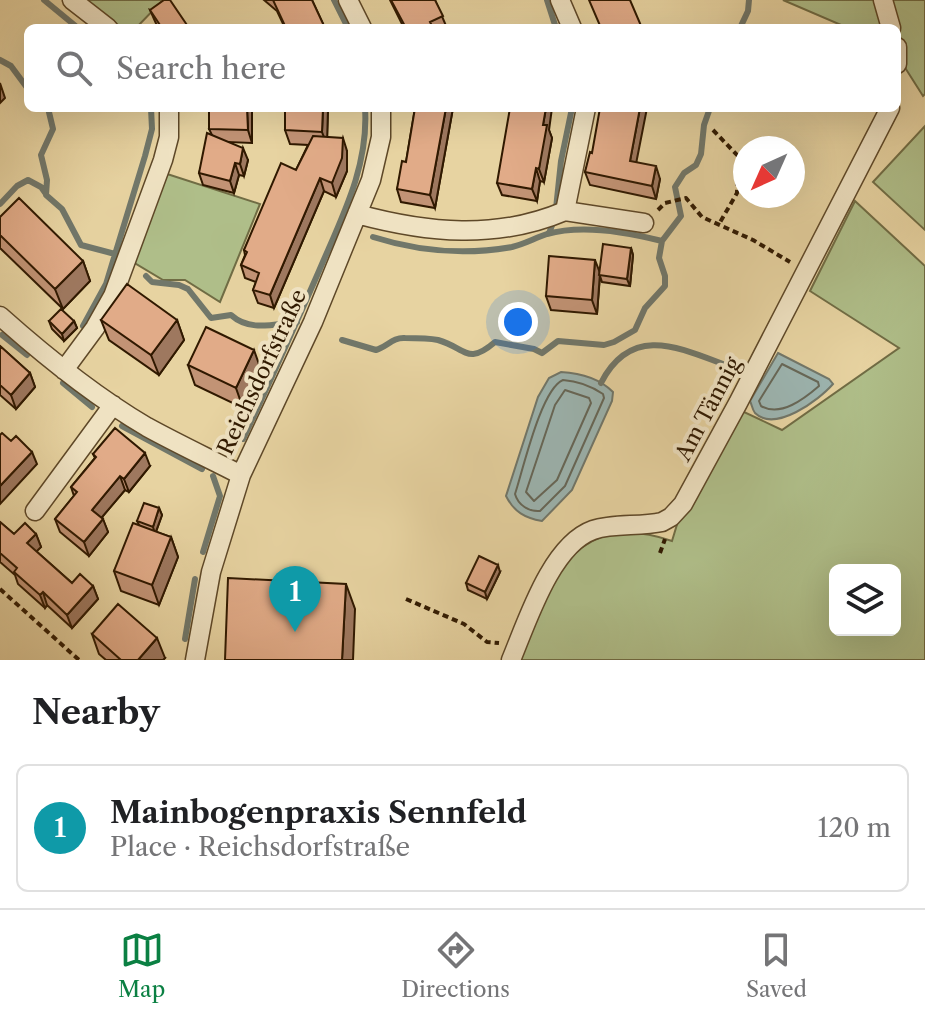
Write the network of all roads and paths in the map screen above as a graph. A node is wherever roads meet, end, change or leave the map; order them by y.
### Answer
1 (72, 0) edge
2 (348, 0) edge
3 (560, 0) edge
4 (883, 0) edge
5 (103, 24) edge
6 (360, 24) edge
7 (570, 24) edge
8 (890, 24) edge
9 (169, 112) edge
10 (381, 112) edge
11 (585, 112) edge
12 (888, 112) edge
13 (713, 130) dead end
14 (565, 211) junction
15 (357, 214) junction
16 (644, 223) joint
17 (719, 224) junction
18 (806, 271) junction
19 (0, 316) edge
20 (64, 370) junction
21 (113, 405) junction
22 (241, 475) junction
23 (35, 511) dead end
24 (0, 589) edge
25 (406, 599) dead end
26 (514, 652) edge
27 (79, 660) edge
28 (195, 660) edge

1 - 5 street
2 - 6 street
3 - 7 street
4 - 8 street
9 - 20 street
10 - 15 street, Reichsdorfstraße
11 - 14 street
12 - 18 street, Am Tännig
13 - 17 path
14 - 15 street
14 - 16 street
15 - 22 street, Reichsdorfstraße
16 - 17 path
17 - 18 path
18 - 26 street, Am Tännig
19 - 20 street
20 - 21 street
21 - 22 street
21 - 23 street
22 - 28 street, Reichsdorfstraße
24 - 27 path
25 - 26 path

